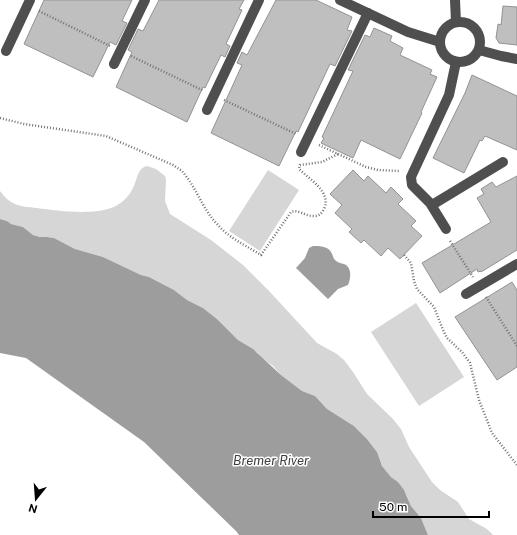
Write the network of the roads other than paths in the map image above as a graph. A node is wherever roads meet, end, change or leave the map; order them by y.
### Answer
1 (145, 0) edge
2 (259, 0) edge
3 (340, 0) edge
4 (455, 0) edge
5 (29, 3) edge
6 (368, 14) junction
7 (456, 22) junction
8 (440, 42) junction
9 (479, 50) junction
10 (6, 51) dead end
11 (517, 59) edge
12 (456, 62) junction
13 (114, 64) dead end
14 (207, 110) dead end
15 (301, 152) dead end
16 (503, 162) dead end
17 (432, 205) junction
18 (446, 229) dead end
19 (517, 264) edge
20 (466, 294) dead end

1 - 13 street
2 - 14 street
3 - 6 street
4 - 7 street
5 - 10 street
6 - 8 street
6 - 15 street
7 - 8 street
7 - 9 street
8 - 12 street
9 - 11 street
9 - 12 street
12 - 17 street
16 - 17 street
17 - 18 street
19 - 20 street

